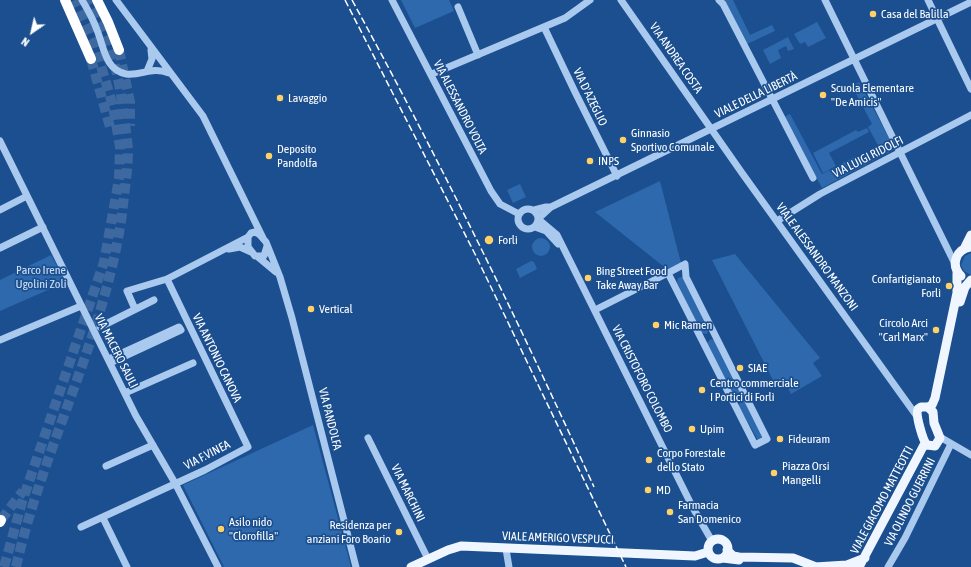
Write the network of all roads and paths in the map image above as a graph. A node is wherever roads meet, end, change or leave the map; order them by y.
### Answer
1 (65, 0) edge
2 (82, 0) edge
3 (97, 0) edge
4 (116, 0) edge
5 (392, 0) edge
6 (590, 0) edge
7 (621, 0) edge
8 (719, 0) edge
9 (825, 0) edge
10 (928, 0) edge
11 (971, 2) edge
12 (458, 7) dead end
13 (936, 19) junction
14 (544, 27) junction
15 (151, 49) junction
16 (119, 50) tunnel mouth
17 (478, 55) junction
18 (91, 59) tunnel mouth
19 (855, 59) junction
20 (147, 71) junction
21 (170, 74) junction
22 (432, 74) junction
23 (971, 89) edge
24 (772, 100) junction
25 (971, 115) edge
26 (712, 129) junction
27 (0, 141) edge
28 (900, 153) junction
29 (616, 176) junction
30 (813, 178) dead end
31 (27, 196) junction
32 (551, 207) junction
33 (0, 210) edge
34 (534, 210) junction
35 (251, 211) junction
36 (519, 214) junction
37 (538, 219) junction
38 (777, 221) junction
39 (43, 227) junction
40 (535, 227) junction
41 (557, 235) junction
42 (971, 235) edge
43 (248, 236) junction
44 (263, 238) junction
45 (946, 243) junction
46 (267, 246) junction
47 (0, 248) edge
48 (225, 249) junction
49 (563, 249) junction
50 (965, 249) edge
51 (251, 252) junction
52 (258, 257) junction
53 (956, 268) junction
54 (668, 273) junction
55 (280, 277) junction
56 (167, 279) junction
57 (971, 280) edge
58 (154, 300) dead end
59 (81, 306) junction
60 (135, 309) junction
61 (595, 310) junction
62 (100, 327) dead end
63 (714, 334) junction
64 (0, 340) edge
65 (702, 343) junction
66 (109, 361) junction
67 (193, 363) dead end
68 (125, 393) junction
69 (745, 396) junction
70 (733, 402) junction
71 (930, 409) junction
72 (917, 412) junction
73 (368, 438) dead end
74 (933, 443) junction
75 (153, 445) junction
76 (248, 447) joint
77 (953, 447) junction
78 (971, 455) edge
79 (106, 466) dead end
80 (175, 483) junction
81 (103, 518) junction
82 (81, 527) dead end
83 (712, 541) junction
84 (506, 549) junction
85 (708, 552) junction
86 (725, 554) junction
87 (428, 559) junction
88 (866, 562) edge
89 (127, 567) edge
90 (218, 567) edge
91 (356, 567) edge
92 (411, 567) edge
93 (509, 567) edge
94 (802, 567) edge
95 (815, 567) edge
96 (859, 567) edge
97 (888, 567) edge

1 - 18 highway
2 - 20 street
3 - 16 highway
4 - 15 street, VIA PANDOLFA
5 - 22 street, VIA ALESSANDRO VOLTA
6 - 14 street
7 - 26 street, VIA ANDREA COSTA
8 - 24 street
9 - 19 street
10 - 13 street
11 - 13 street, VIALE DELLA LIBERTÀ
12 - 17 street
13 - 19 street, VIALE DELLA LIBERTÀ
13 - 23 street
14 - 17 street
14 - 29 street, VIA D'AZEGLIO
15 - 20 street
15 - 21 street, VIA PANDOLFA
17 - 22 street
19 - 24 street, VIALE DELLA LIBERTÀ
19 - 28 street
20 - 21 street
21 - 35 street, VIA PANDOLFA
22 - 36 street, VIA ALESSANDRO VOLTA
24 - 26 street, VIALE DELLA LIBERTÀ
24 - 30 street
25 - 28 street, VIA LUIGI RIDOLFI
26 - 29 street, VIALE DELLA LIBERTÀ
26 - 38 street, VIALE ALESSANDRO MANZONI
27 - 31 street, VIA MACERO SAULI
28 - 38 street, VIA LUIGI RIDOLFI
28 - 45 street
29 - 32 street, VIALE DELLA LIBERTÀ
31 - 33 street
31 - 39 street, VIA MACERO SAULI
32 - 34 street, VIALE DELLA LIBERTÀ
32 - 37 street, VIALE DELLA LIBERTÀ
32 - 41 street
34 - 36 street
34 - 37 street
35 - 43 street
35 - 44 street, VIA PANDOLFA
36 - 40 street
37 - 40 street
37 - 41 street
38 - 72 street, VIALE ALESSANDRO MANZONI
39 - 47 street
39 - 59 street, VIA MACERO SAULI
40 - 49 street
41 - 49 street
42 - 50 main road
43 - 44 street
43 - 48 street
43 - 51 street
44 - 46 street, VIA PANDOLFA
45 - 50 street
45 - 53 street
46 - 52 street
46 - 55 street, VIA PANDOLFA
48 - 51 street
48 - 56 street
49 - 61 street, VIA CRISTOFORO COLOMBO
50 - 53 main road
51 - 52 street, VIA PANDOLFA
52 - 55 street, VIA PANDOLFA
53 - 57 main road
53 - 71 main road
54 - 61 street
54 - 63 street
54 - 65 street
55 - 91 street, VIA PANDOLFA
56 - 60 street
56 - 76 street, VIA ANTONIO CANOVA
57 - 71 main road
58 - 60 street
59 - 64 street
59 - 66 street, VIA MACERO SAULI
60 - 62 street
61 - 83 street, VIA CRISTOFORO COLOMBO
63 - 65 street
63 - 69 street
65 - 70 street
66 - 66 street
66 - 68 street, VIA MACERO SAULI
67 - 68 street
68 - 75 street, VIA MACERO SAULI
69 - 70 street
69 - 70 street
71 - 72 main road
71 - 74 main road
72 - 74 main road
73 - 87 street, VIA MARCHINI
74 - 77 street
74 - 88 main road, VIALE GIACOMO MATTEOTTI
75 - 79 street
75 - 80 street, VIA MACERO SAULI
76 - 80 street, VIA F.VINEA
77 - 78 street
77 - 97 street, VIA OLINDO GUERRINI
80 - 81 street, VIA F.VINEA
80 - 90 street, VIA MACERO SAULI
81 - 82 street, VIA F.VINEA
81 - 89 street
83 - 85 main road
83 - 86 main road
84 - 85 main road, VIALE AMERIGO VESPUCCI
84 - 87 main road, VIALE AMERIGO VESPUCCI
84 - 93 street
85 - 86 main road
86 - 94 main road
86 - 95 main road
87 - 92 main road, VIALE AMERIGO VESPUCCI
88 - 95 main road
88 - 96 main road, VIALE GIACOMO MATTEOTTI

